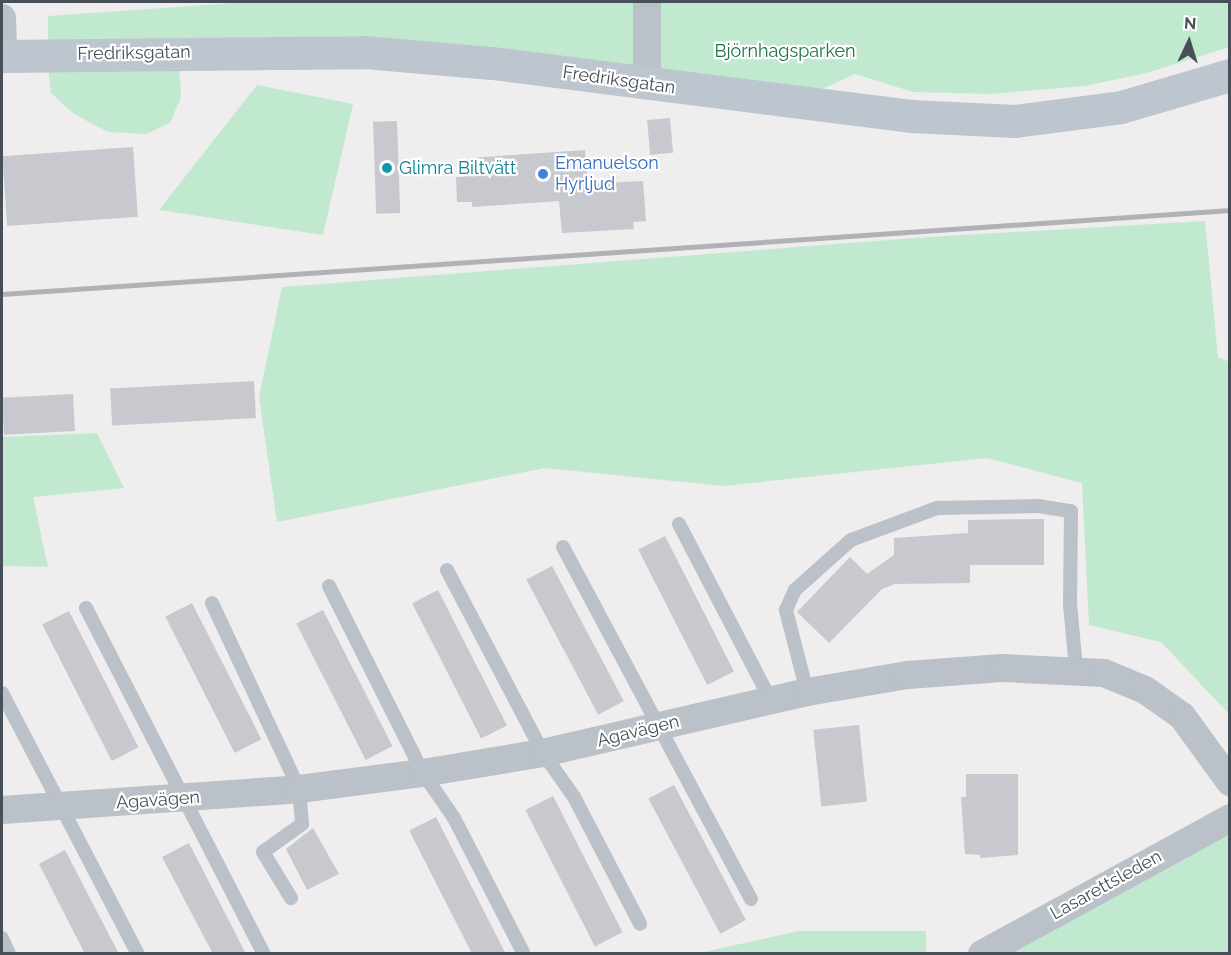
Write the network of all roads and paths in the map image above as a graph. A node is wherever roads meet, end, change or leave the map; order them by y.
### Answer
1 (647, 2) edge
2 (2, 18) edge
3 (2, 56) edge
4 (1230, 75) edge
5 (647, 84) junction
6 (679, 524) dead end
7 (562, 547) dead end
8 (447, 570) dead end
9 (330, 586) dead end
10 (212, 603) dead end
11 (87, 608) dead end
12 (1076, 669) junction
13 (807, 692) junction
14 (2, 693) edge
15 (770, 699) junction
16 (656, 726) junction
17 (543, 753) junction
18 (423, 773) junction
19 (1230, 782) edge
20 (299, 789) junction
21 (181, 798) junction
22 (61, 807) junction
23 (2, 810) edge
24 (1230, 818) edge
25 (291, 898) dead end
26 (751, 899) dead end
27 (640, 924) dead end
28 (2, 938) edge
29 (523, 952) dead end
30 (9, 954) edge
31 (138, 954) edge
32 (264, 954) edge
33 (982, 954) edge

1 - 5 street
2 - 3 street
3 - 5 street, Fredriksgatan
4 - 5 street, Fredriksgatan
6 - 15 lane
7 - 16 lane
8 - 17 lane
9 - 18 lane
10 - 20 lane
11 - 21 lane
12 - 13 street, Agavägen
12 - 13 lane
12 - 19 street, Agavägen
13 - 15 street, Agavägen
14 - 22 lane
15 - 16 street, Agavägen
16 - 17 street, Agavägen
16 - 26 lane
17 - 18 street, Agavägen
17 - 27 lane
18 - 20 street, Agavägen
18 - 29 lane
20 - 21 street, Agavägen
20 - 25 lane
21 - 22 street, Agavägen
21 - 32 lane
22 - 23 street, Agavägen
22 - 31 lane
24 - 33 street, Lasarettsleden
28 - 30 lane

